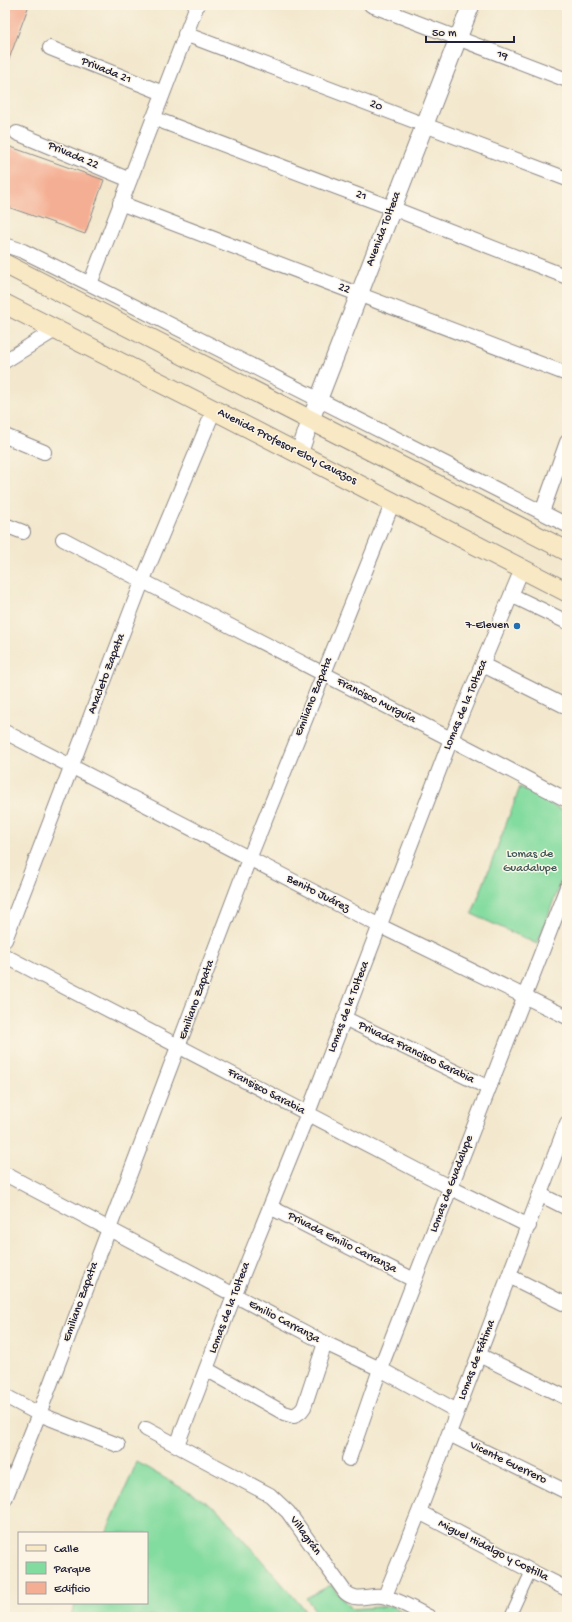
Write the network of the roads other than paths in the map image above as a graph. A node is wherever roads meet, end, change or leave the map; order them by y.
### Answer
1 (195, 5) edge
2 (371, 5) edge
3 (471, 5) edge
4 (186, 34) junction
5 (458, 39) junction
6 (50, 48) dead end
7 (567, 80) edge
8 (163, 93) junction
9 (153, 118) junction
10 (424, 124) junction
11 (17, 133) dead end
12 (567, 179) edge
13 (130, 180) junction
14 (120, 203) junction
15 (392, 208) junction
16 (5, 245) edge
17 (5, 264) edge
18 (567, 277) edge
19 (90, 284) junction
20 (359, 294) junction
21 (5, 304) edge
22 (56, 330) junction
23 (5, 361) edge
24 (567, 374) edge
25 (319, 400) junction
26 (214, 410) junction
27 (311, 419) junction
28 (5, 436) edge
29 (567, 442) edge
30 (44, 452) dead end
31 (299, 454) junction
32 (393, 502) junction
33 (542, 512) junction
34 (5, 525) edge
35 (567, 525) edge
36 (23, 532) dead end
37 (62, 539) dead end
38 (567, 551) edge
39 (522, 569) junction
40 (142, 582) junction
41 (567, 592) edge
42 (511, 595) junction
43 (567, 622) edge
44 (483, 665) junction
45 (323, 674) junction
46 (567, 707) edge
47 (5, 732) edge
48 (451, 739) junction
49 (73, 766) junction
50 (567, 800) edge
51 (249, 859) junction
52 (567, 887) edge
53 (380, 926) junction
54 (5, 940) edge
55 (5, 956) edge
56 (524, 997) junction
57 (567, 1017) edge
58 (344, 1018) junction
59 (180, 1046) junction
60 (488, 1088) junction
61 (308, 1113) junction
62 (567, 1122) edge
63 (5, 1174) edge
64 (450, 1188) junction
65 (541, 1195) junction
66 (270, 1207) junction
67 (567, 1208) edge
68 (529, 1226) junction
69 (109, 1228) junction
70 (509, 1276) junction
71 (414, 1280) junction
72 (234, 1296) junction
73 (567, 1305) edge
74 (325, 1343) junction
75 (479, 1354) junction
76 (206, 1369) junction
77 (380, 1369) junction
78 (5, 1396) edge
79 (567, 1398) edge
80 (457, 1411) junction
81 (39, 1414) junction
82 (146, 1429) dead end
83 (449, 1434) junction
84 (118, 1445) dead end
85 (177, 1445) junction
86 (349, 1458) dead end
87 (567, 1492) edge
88 (5, 1499) edge
89 (419, 1512) junction
90 (531, 1571) junction
91 (567, 1589) edge
92 (385, 1596) junction
93 (429, 1617) edge
94 (510, 1617) edge

1 - 4 street
2 - 5 street, 19
3 - 5 street, Avenida Tolteca
4 - 8 street
4 - 10 street, 20
5 - 7 street, 19
5 - 10 street, Avenida Tolteca
6 - 8 street, Privada 21
8 - 9 street
9 - 13 street
9 - 15 street, 21
10 - 12 street, 20
10 - 15 street, Avenida Tolteca
11 - 13 street, Privada 22
13 - 14 street
14 - 19 street
14 - 20 street, 22
15 - 18 street, 21
15 - 20 street, Avenida Tolteca
16 - 19 street
17 - 27 main road
19 - 25 street
20 - 24 street, 22
20 - 25 street, Avenida Tolteca
21 - 22 main road, Avenida Profesor Eloy Cavazos
22 - 23 street
22 - 26 main road, Avenida Profesor Eloy Cavazos
25 - 27 street, Avenida Tolteca
25 - 33 street
26 - 31 main road, Avenida Profesor Eloy Cavazos
26 - 40 street, Anacleto Zapata
27 - 31 street, Avenida Tolteca
27 - 38 main road
28 - 30 street
29 - 33 street
31 - 32 main road, Avenida Profesor Eloy Cavazos
32 - 39 main road, Avenida Profesor Eloy Cavazos
32 - 45 street, Emiliano Zapata
33 - 35 street
34 - 36 street
37 - 40 street, Francisco Murguía
39 - 41 main road, Avenida Profesor Eloy Cavazos
39 - 42 street, Lomas de la Tolteca
40 - 45 street, Francisco Murguía
40 - 49 street, Anacleto Zapata
42 - 43 street
42 - 44 street, Lomas de la Tolteca
44 - 46 street
44 - 48 street, Lomas de la Tolteca
45 - 48 street, Francisco Murguía
45 - 51 street, Emiliano Zapata
47 - 49 street, Benito Juárez
48 - 50 street, Francisco Murguía
48 - 53 street, Lomas de la Tolteca
49 - 51 street, Benito Juárez
49 - 54 street, Anacleto Zapata
51 - 53 street, Benito Juárez
51 - 59 street, Emiliano Zapata
52 - 56 street, Lomas de Guadalupe
53 - 56 street, Benito Juárez
53 - 58 street, Lomas de la Tolteca
55 - 59 street, Fransisco Sarabia
56 - 57 street, Benito Juárez
56 - 60 street, Lomas de Guadalupe
58 - 60 street, Privada Francisco Sarabia
58 - 61 street, Lomas de la Tolteca
59 - 61 street, Fransisco Sarabia
59 - 69 street, Emiliano Zapata
60 - 64 street, Lomas de Guadalupe
61 - 64 street, Fransisco Sarabia
61 - 66 street, Lomas de la Tolteca
62 - 65 street, Lomas de Fátima
63 - 69 street, Emilio Carranza
64 - 68 street, Fransisco Sarabia
64 - 71 street, Lomas de Guadalupe
65 - 67 street
65 - 68 street, Lomas de Fátima
66 - 71 street, Privada Emilio Carranza
66 - 72 street, Lomas de la Tolteca
68 - 70 street, Lomas de Fátima
69 - 72 street, Emilio Carranza
69 - 81 street, Emiliano Zapata
70 - 73 street
70 - 75 street, Lomas de Fátima
71 - 77 street, Lomas de Guadalupe
72 - 74 street, Emilio Carranza
72 - 76 street, Lomas de la Tolteca
74 - 76 street
74 - 77 street, Emilio Carranza
75 - 79 street
75 - 80 street, Lomas de Fátima
76 - 85 street, Lomas de la Tolteca
77 - 80 street, Emilio Carranza
77 - 86 street, Lomas de Guadalupe
78 - 81 street
80 - 83 street, Lomas de Fátima
81 - 84 street
81 - 88 street, Emiliano Zapata
82 - 85 street
83 - 87 street, Vicente Guerrero
83 - 89 street, Lomas de Fátima
85 - 92 street, Villagrán
89 - 90 street, Miguel Hidalgo y Costilla
89 - 92 street, Lomas de Fátima
90 - 91 street, Miguel Hidalgo y Costilla
90 - 94 street
92 - 93 street, Villagrán

